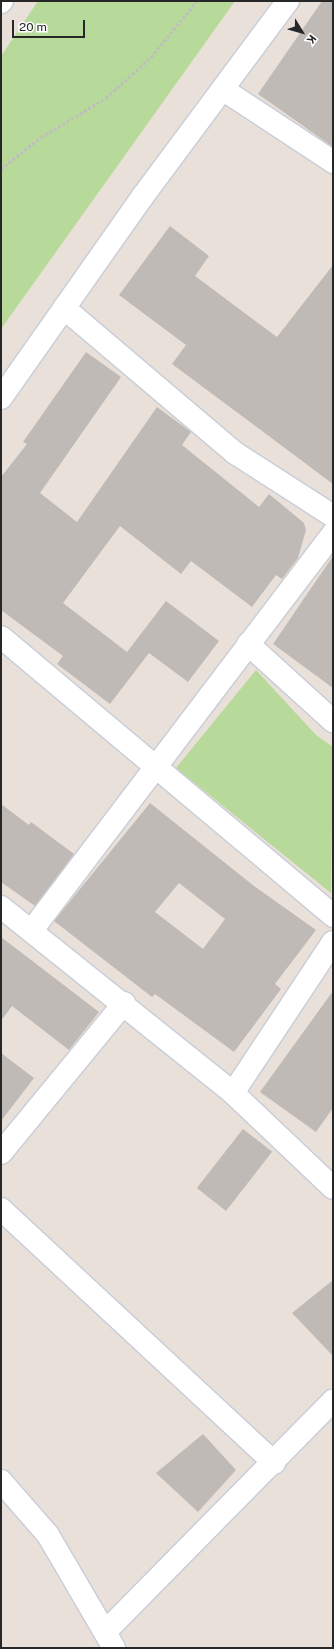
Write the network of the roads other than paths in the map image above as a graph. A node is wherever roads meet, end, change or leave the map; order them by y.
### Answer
1 (288, 1) edge
2 (224, 90) junction
3 (333, 162) edge
4 (64, 308) junction
5 (1, 398) edge
6 (333, 516) edge
7 (333, 533) edge
8 (1, 637) edge
9 (248, 644) junction
10 (333, 721) edge
11 (155, 764) junction
12 (1, 907) edge
13 (333, 916) edge
14 (32, 930) junction
15 (333, 942) edge
16 (124, 1003) junction
17 (232, 1093) junction
18 (1, 1153) edge
19 (333, 1188) edge
20 (1, 1209) edge
21 (333, 1401) edge
22 (274, 1463) junction
23 (1, 1481) edge
24 (110, 1640) edge

1 - 2 street
2 - 3 street
2 - 4 street
4 - 5 street
4 - 6 street
7 - 9 street
8 - 11 street
9 - 10 street
9 - 11 street
11 - 13 street
11 - 14 street
12 - 14 street
14 - 16 street
15 - 17 street
16 - 17 street
16 - 18 street
17 - 19 street
20 - 22 street
21 - 22 street
22 - 24 street
23 - 24 street

